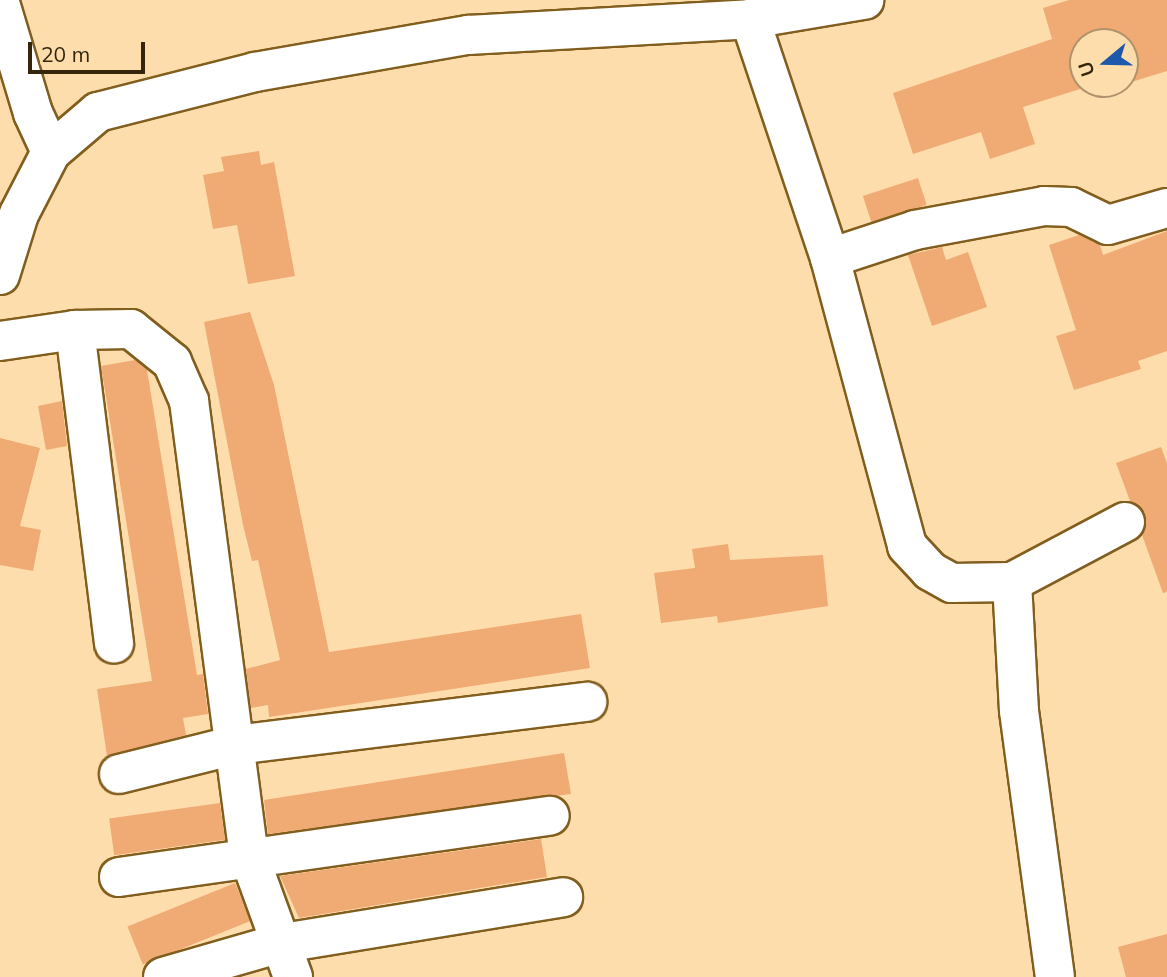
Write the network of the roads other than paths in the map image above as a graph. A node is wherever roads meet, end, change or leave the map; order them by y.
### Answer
1 (864, 0) edge
2 (0, 3) edge
3 (750, 19) junction
4 (8, 51) edge
5 (51, 152) junction
6 (1167, 208) edge
7 (830, 258) junction
8 (0, 275) edge
9 (75, 330) junction
10 (0, 341) edge
11 (1125, 522) dead end
12 (1012, 582) junction
13 (114, 643) dead end
14 (587, 702) dead end
15 (235, 745) junction
16 (119, 774) dead end
17 (550, 816) dead end
18 (249, 856) junction
19 (118, 877) dead end
20 (563, 897) dead end
21 (285, 960) edge
22 (163, 977) edge
23 (1055, 977) edge

1 - 3 street
2 - 4 street
3 - 5 street
3 - 7 street
4 - 5 street
5 - 8 street
6 - 7 street
7 - 12 street
9 - 10 street
9 - 13 street
9 - 15 street
11 - 12 street
12 - 23 street
14 - 15 street
15 - 16 street
15 - 18 street
17 - 18 street
18 - 19 street
18 - 21 street
20 - 21 street
21 - 22 street

